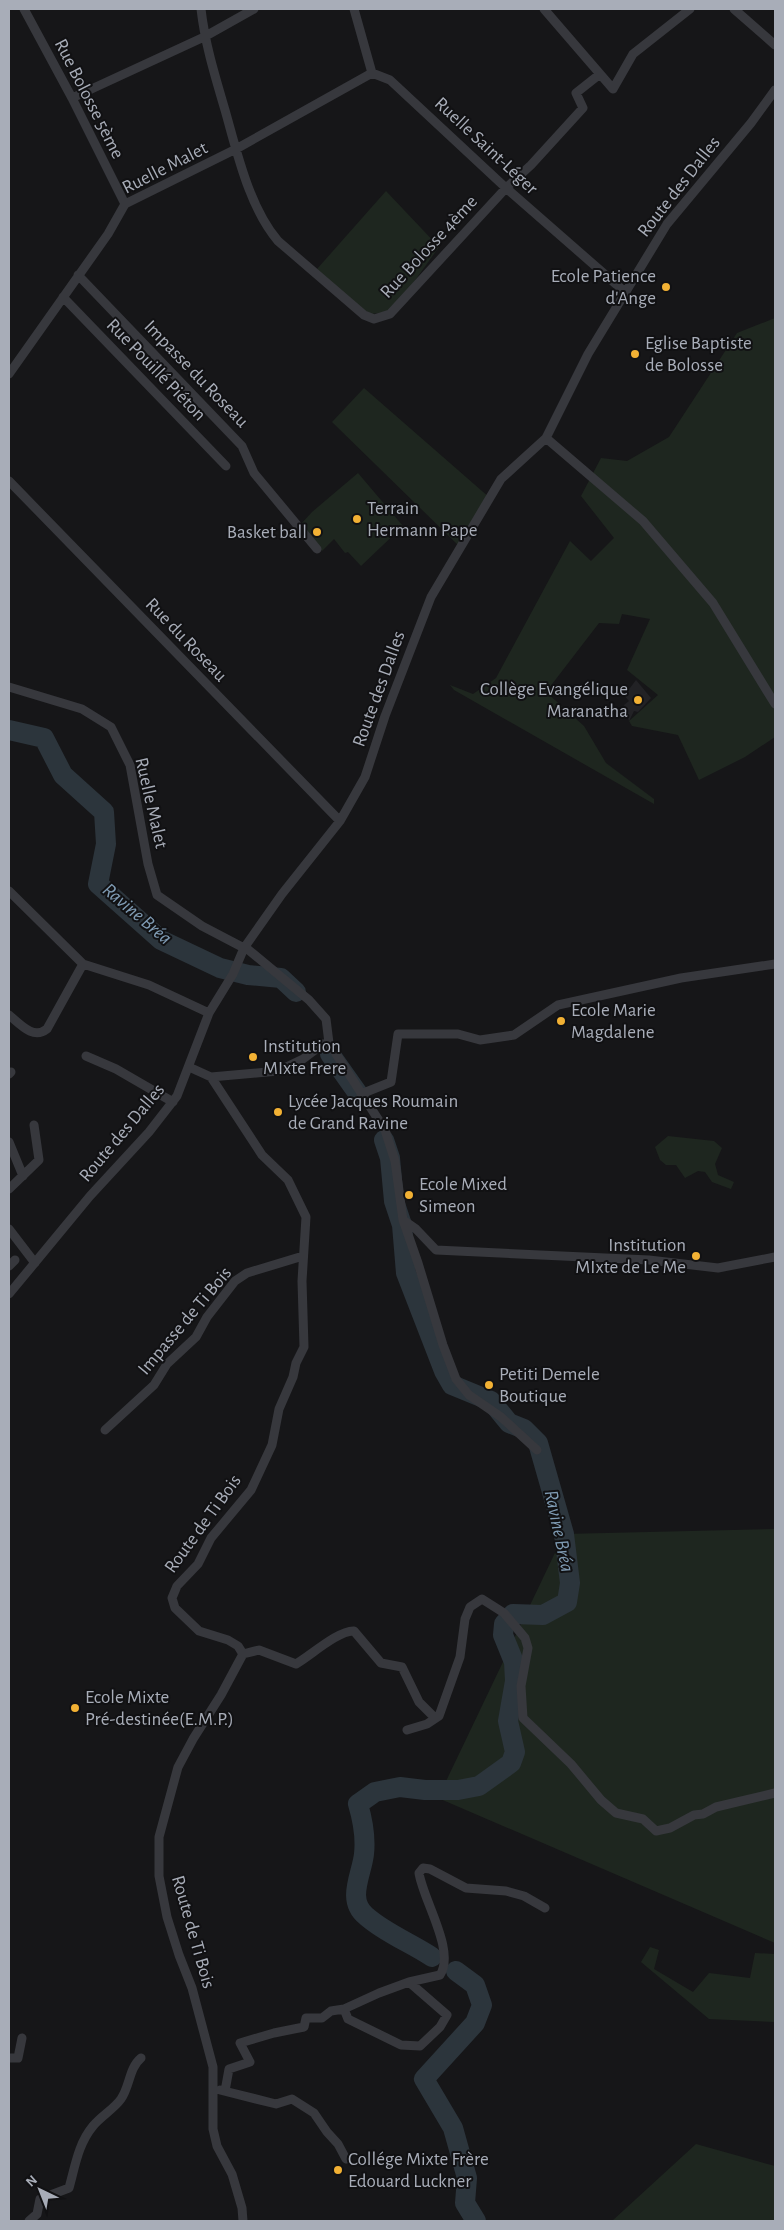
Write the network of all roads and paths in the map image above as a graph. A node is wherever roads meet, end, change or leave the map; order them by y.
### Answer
1 (24, 9) edge
2 (201, 9) edge
3 (254, 9) edge
4 (354, 9) edge
5 (544, 9) edge
6 (690, 9) edge
7 (734, 9) edge
8 (204, 37) junction
9 (775, 45) edge
10 (372, 74) junction
11 (600, 74) junction
12 (775, 90) edge
13 (72, 98) junction
14 (236, 149) junction
15 (506, 188) junction
16 (125, 204) junction
17 (78, 275) junction
18 (626, 292) junction
19 (63, 297) junction
20 (9, 374) edge
21 (546, 438) junction
22 (226, 466) dead end
23 (9, 482) edge
24 (317, 549) dead end
25 (9, 687) edge
26 (775, 704) edge
27 (340, 821) junction
28 (9, 891) edge
29 (245, 947) junction
30 (83, 964) junction
31 (775, 964) edge
32 (209, 1013) junction
33 (9, 1016) edge
34 (329, 1043) junction
35 (86, 1056) dead end
36 (189, 1067) junction
37 (211, 1077) junction
38 (361, 1094) junction
39 (173, 1102) junction
40 (34, 1125) dead end
41 (9, 1142) edge
42 (23, 1176) junction
43 (9, 1188) edge
44 (403, 1220) junction
45 (9, 1229) edge
46 (303, 1256) junction
47 (775, 1257) edge
48 (35, 1263) junction
49 (9, 1294) edge
50 (105, 1430) dead end
51 (537, 1450) dead end
52 (243, 1654) junction
53 (435, 1718) junction
54 (407, 1730) dead end
55 (775, 1793) edge
56 (545, 1908) dead end
57 (409, 1982) junction
58 (344, 2009) junction
59 (22, 2038) dead end
60 (9, 2058) edge
61 (141, 2058) dead end
62 (212, 2088) junction
63 (225, 2091) junction
64 (346, 2158) dead end
65 (29, 2221) edge
66 (243, 2221) edge

1 - 13 street, Rue Bolosse 5ème
2 - 8 street, Rue Bolosse 4ème
3 - 8 street
4 - 10 street
5 - 11 street
6 - 11 street
7 - 9 street
8 - 13 street
8 - 14 street, Rue Bolosse 4ème
10 - 14 street, Ruelle Malet
10 - 15 street, Ruelle Saint-Léger
11 - 15 street, Rue Bolosse 4ème
12 - 18 street, Route des Dalles
13 - 16 street, Rue Bolosse 5ème
14 - 15 street, Rue Bolosse 4ème
14 - 16 street, Ruelle Malet
15 - 18 street, Ruelle Saint-Léger
16 - 17 street, Ruelle Malet
17 - 19 street, Ruelle Malet
17 - 24 street, Impasse du Roseau
18 - 21 street, Route des Dalles
19 - 20 street, Ruelle Malet
19 - 22 street, Rue Pouillé Piéton
21 - 26 street
21 - 27 street, Route des Dalles
23 - 27 street, Rue du Roseau
25 - 29 street, Ruelle Malet
27 - 29 street, Route des Dalles
28 - 30 street
29 - 32 street, Route des Dalles
29 - 34 street, Ruelle Malet
30 - 32 street
30 - 33 street
31 - 38 street
32 - 36 street, Route des Dalles
34 - 37 street
34 - 38 street
35 - 39 street
36 - 37 street
36 - 39 street, Route des Dalles
37 - 46 street, Route de Ti Bois
38 - 44 street
39 - 48 street, Route des Dalles
40 - 42 street
41 - 42 street
42 - 43 street
44 - 47 street
44 - 51 street
45 - 48 street
46 - 50 street, Impasse de Ti Bois
46 - 52 street, Route de Ti Bois
48 - 49 street, Route des Dalles
52 - 53 street
52 - 62 street, Route de Ti Bois
53 - 54 street
53 - 55 street
56 - 57 street
57 - 58 street
57 - 58 street
58 - 63 street
59 - 60 street
61 - 65 street
62 - 63 street
62 - 66 street, Route de Ti Bois
63 - 64 street

